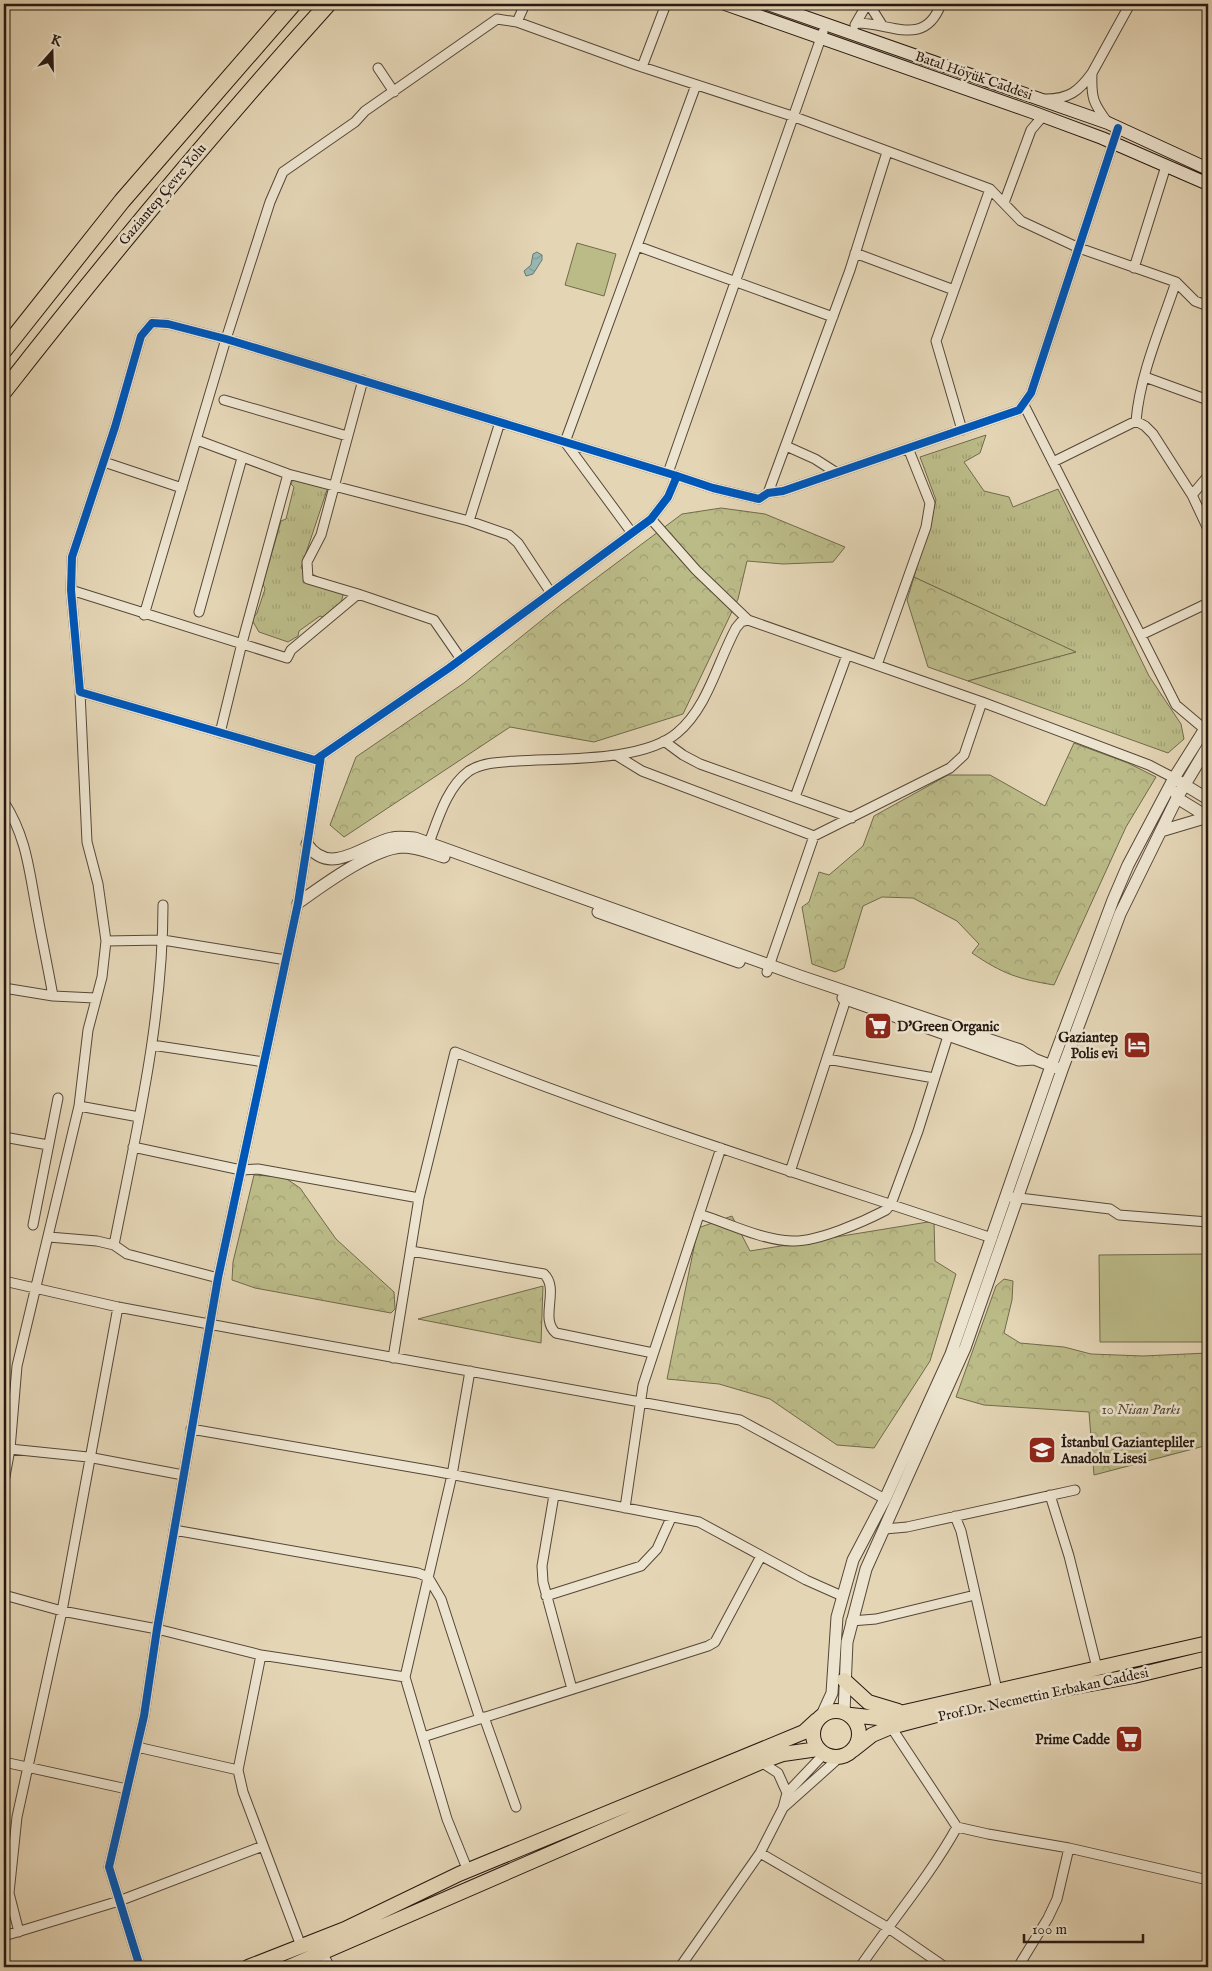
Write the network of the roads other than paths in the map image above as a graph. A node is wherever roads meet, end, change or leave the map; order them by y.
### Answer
1 (293, 4) edge
2 (328, 4) edge
3 (525, 4) edge
4 (666, 4) edge
5 (726, 4) edge
6 (768, 4) edge
7 (868, 4) edge
8 (941, 4) edge
9 (1130, 4) edge
10 (517, 22) junction
11 (826, 24) junction
12 (882, 25) junction
13 (853, 28) junction
14 (821, 38) junction
15 (642, 67) junction
16 (378, 68) dead end
17 (1092, 73) junction
18 (696, 85) junction
19 (394, 92) junction
20 (1043, 99) junction
21 (792, 116) junction
22 (1043, 116) junction
23 (1113, 126) junction
24 (1112, 142) junction
25 (887, 152) junction
26 (1166, 166) junction
27 (1208, 169) edge
28 (1208, 184) edge
29 (990, 189) junction
30 (1004, 203) junction
31 (637, 246) junction
32 (1079, 248) junction
33 (855, 253) junction
34 (1134, 268) junction
35 (1176, 282) junction
36 (734, 283) junction
37 (954, 290) junction
38 (1208, 306) edge
39 (833, 318) junction
40 (226, 340) junction
41 (4, 350) edge
42 (1145, 377) junction
43 (363, 380) junction
44 (4, 392) edge
45 (224, 400) dead end
46 (1208, 400) edge
47 (1024, 405) junction
48 (500, 422) junction
49 (1136, 422) junction
50 (962, 430) junction
51 (347, 436) junction
52 (197, 440) junction
53 (565, 442) junction
54 (786, 446) junction
55 (908, 448) junction
56 (242, 458) junction
57 (104, 462) junction
58 (1053, 462) junction
59 (837, 473) junction
60 (288, 474) junction
61 (672, 474) junction
62 (1208, 476) edge
63 (335, 486) junction
64 (182, 488) junction
65 (768, 493) junction
66 (1192, 496) junction
67 (651, 519) junction
68 (469, 521) junction
69 (1208, 529) edge
70 (632, 533) junction
71 (71, 590) junction
72 (551, 593) junction
73 (358, 594) junction
74 (1208, 603) edge
75 (199, 612) dead end
76 (144, 615) junction
77 (748, 620) junction
78 (1141, 635) junction
79 (242, 642) junction
80 (846, 654) junction
81 (461, 660) junction
82 (877, 665) junction
83 (80, 692) junction
84 (982, 702) junction
85 (1207, 728) edge
86 (220, 733) junction
87 (664, 741) junction
88 (1208, 746) edge
89 (616, 755) junction
90 (321, 756) junction
91 (1174, 778) junction
92 (1185, 784) junction
93 (795, 797) junction
94 (1177, 798) junction
95 (1208, 799) edge
96 (4, 802) edge
97 (1208, 817) edge
98 (852, 818) junction
99 (1161, 831) junction
100 (814, 836) junction
101 (429, 843) junction
102 (307, 844) junction
103 (298, 903) junction
104 (164, 905) dead end
105 (163, 940) junction
106 (106, 941) junction
107 (286, 960) junction
108 (768, 968) junction
109 (4, 988) edge
110 (53, 996) junction
111 (95, 998) junction
112 (846, 999) junction
113 (948, 1036) junction
114 (152, 1045) junction
115 (827, 1059) junction
116 (1034, 1059) junction
117 (264, 1062) junction
118 (1057, 1068) junction
119 (934, 1078) junction
120 (58, 1098) dead end
121 (79, 1106) junction
122 (139, 1117) junction
123 (4, 1137) edge
124 (48, 1145) junction
125 (134, 1146) junction
126 (721, 1148) junction
127 (241, 1170) junction
128 (790, 1172) junction
129 (1012, 1197) junction
130 (419, 1198) junction
131 (891, 1204) junction
132 (699, 1214) junction
133 (1208, 1222) edge
134 (34, 1225) dead end
135 (49, 1237) junction
136 (992, 1238) junction
137 (114, 1245) junction
138 (411, 1251) junction
139 (218, 1278) junction
140 (4, 1281) edge
141 (36, 1288) junction
142 (118, 1307) junction
143 (211, 1324) junction
144 (653, 1353) junction
145 (393, 1358) junction
146 (470, 1371) junction
147 (642, 1402) junction
148 (191, 1429) junction
149 (10, 1449) junction
150 (88, 1457) junction
151 (183, 1475) junction
152 (452, 1475) junction
153 (4, 1482) edge
154 (1075, 1490) dead end
155 (554, 1495) junction
156 (1050, 1495) junction
157 (885, 1498) junction
158 (625, 1508) junction
159 (955, 1516) junction
160 (671, 1518) junction
161 (885, 1529) junction
162 (174, 1530) junction
163 (761, 1556) junction
164 (428, 1577) junction
165 (4, 1595) edge
166 (975, 1595) junction
167 (546, 1596) junction
168 (842, 1596) junction
169 (62, 1611) junction
170 (850, 1621) junction
171 (156, 1629) junction
172 (1208, 1643) edge
173 (261, 1654) junction
174 (1208, 1658) edge
175 (1097, 1668) junction
176 (405, 1677) junction
177 (844, 1680) junction
178 (572, 1689) junction
179 (997, 1690) junction
180 (901, 1712) junction
181 (848, 1714) junction
182 (482, 1718) junction
183 (820, 1718) junction
184 (891, 1727) junction
185 (423, 1737) junction
186 (137, 1747) junction
187 (853, 1750) junction
188 (821, 1752) junction
189 (840, 1757) junction
190 (4, 1762) edge
191 (761, 1762) junction
192 (28, 1767) junction
193 (238, 1770) junction
194 (127, 1789) junction
195 (787, 1794) junction
196 (516, 1807) dead end
197 (783, 1808) junction
198 (958, 1827) junction
199 (263, 1846) junction
200 (1069, 1848) junction
201 (760, 1853) junction
202 (468, 1871) junction
203 (1208, 1880) edge
204 (119, 1901) junction
205 (887, 1927) junction
206 (18, 1932) junction
207 (4, 1936) edge
208 (301, 1946) junction
209 (322, 1953) junction
210 (140, 1967) edge
211 (248, 1967) edge
212 (289, 1967) edge
213 (330, 1967) edge
214 (680, 1967) edge
215 (860, 1967) edge
216 (946, 1967) edge
217 (1018, 1967) edge

1 - 41 highway, Gaziantep Çevre Yolu
2 - 44 highway, Gaziantep Çevre Yolu
3 - 10 street
4 - 15 street
5 - 14 main road, Batal Höyük Caddesi
6 - 11 main road, Batal Höyük Caddesi
7 - 12 street
7 - 13 street
8 - 12 street
9 - 17 street
10 - 15 street
10 - 19 street
11 - 13 main road, Batal Höyük Caddesi
11 - 14 street
12 - 13 street
13 - 20 main road, Batal Höyük Caddesi
14 - 21 street
14 - 22 main road, Batal Höyük Caddesi
15 - 18 street
16 - 19 street
17 - 20 street
17 - 23 street
18 - 21 street
18 - 31 street
19 - 40 street
20 - 23 main road, Batal Höyük Caddesi
21 - 25 street
21 - 36 street
22 - 24 main road, Batal Höyük Caddesi
22 - 30 street
23 - 24 street
23 - 27 main road, Batal Höyük Caddesi
24 - 26 main road, Batal Höyük Caddesi
24 - 32 street
25 - 29 street
25 - 33 street
26 - 28 main road, Batal Höyük Caddesi
26 - 34 street
29 - 30 street
29 - 37 street
30 - 32 street
31 - 36 street
31 - 53 street
32 - 34 street
32 - 47 street
33 - 37 street
33 - 39 street
34 - 35 street
35 - 38 street
35 - 42 street
36 - 39 street
36 - 61 street
37 - 50 street
39 - 54 street
40 - 43 street
40 - 52 street
40 - 57 street
42 - 46 street
42 - 49 street
43 - 48 street
43 - 51 street
45 - 51 street
47 - 50 street
47 - 58 street
48 - 53 street
48 - 68 street
49 - 58 street
49 - 66 street
50 - 55 street
51 - 63 street
52 - 56 street
52 - 64 street
53 - 61 street
53 - 70 street
54 - 59 street
54 - 65 street
55 - 59 street
55 - 82 street
56 - 60 street
56 - 75 street
57 - 64 street
57 - 71 street
58 - 78 street
59 - 65 street
60 - 63 street
60 - 79 street
61 - 65 street
61 - 67 street
62 - 66 street
63 - 68 street
63 - 73 street
64 - 76 street
66 - 69 street
67 - 70 street
67 - 77 street
68 - 72 street
70 - 72 street
71 - 76 street
71 - 83 street
72 - 81 street
73 - 79 street
73 - 81 street
74 - 78 street
76 - 79 street
77 - 80 street
77 - 87 street
78 - 85 street
79 - 86 street
80 - 82 street
80 - 93 street
81 - 90 street
82 - 84 street
83 - 86 street
83 - 106 street
84 - 91 street
84 - 98 street
85 - 91 street
86 - 90 street
87 - 89 street
87 - 93 street
88 - 92 street
89 - 100 street
89 - 101 street
90 - 102 street
91 - 92 street
91 - 94 street
91 - 118 street
92 - 94 street
92 - 95 street
93 - 98 street
94 - 97 street
94 - 99 street
96 - 110 street
97 - 99 street
98 - 100 street
99 - 118 street
100 - 108 street
101 - 102 street
101 - 108 street
102 - 103 street
103 - 107 street
103 - 108 street
104 - 105 street
105 - 106 street
105 - 107 street
105 - 114 street
106 - 111 street
107 - 117 street
108 - 112 street
108 - 116 street
109 - 110 street
110 - 111 street
111 - 121 street
112 - 113 street
112 - 115 street
113 - 116 street
113 - 119 street
114 - 117 street
114 - 122 street
115 - 119 street
115 - 128 street
116 - 118 street
117 - 127 street
118 - 129 street
119 - 131 street
120 - 124 street
121 - 122 street
121 - 135 street
122 - 125 street
123 - 124 street
124 - 134 street
125 - 127 street
125 - 137 street
126 - 128 street
126 - 130 street
126 - 132 street
127 - 130 street
127 - 139 street
128 - 131 street
129 - 133 street
129 - 136 street
129 - 161 street
130 - 138 street
131 - 132 street
131 - 136 street
132 - 144 street
135 - 137 street
135 - 141 street
136 - 157 street
137 - 139 street
138 - 144 street
138 - 145 street
139 - 143 street
140 - 141 street
141 - 142 street
141 - 149 street
142 - 143 street
142 - 150 street
143 - 145 street
143 - 148 street
144 - 147 street
145 - 146 street
146 - 147 street
146 - 152 street
147 - 157 street
147 - 158 street
148 - 151 street
148 - 152 street
149 - 150 street
149 - 153 street
150 - 151 street
150 - 169 street
151 - 162 street
152 - 155 street
152 - 164 street
154 - 156 street
155 - 158 street
155 - 167 street
156 - 159 street
156 - 175 street
157 - 168 street
158 - 160 street
159 - 161 street
159 - 166 street
160 - 163 street
160 - 167 street
161 - 170 street
162 - 164 street
162 - 171 street
163 - 168 street
163 - 178 street
164 - 176 street
164 - 182 street
165 - 169 street
166 - 170 street
166 - 179 street
167 - 178 street
168 - 183 street
169 - 171 street
169 - 192 street
170 - 177 street
171 - 173 street
171 - 186 street
172 - 175 main road, Prof.Dr. Necmettin Erbakan Caddesi
173 - 176 street
173 - 193 street
174 - 184 main road, Prof.Dr. Necmettin Erbakan Caddesi
175 - 179 main road, Prof.Dr. Necmettin Erbakan Caddesi
176 - 185 street
177 - 180 main road
177 - 181 street
178 - 182 street
179 - 180 main road, Prof.Dr. Necmettin Erbakan Caddesi
180 - 181 main road, Prof.Dr. Necmettin Erbakan Caddesi
181 - 183 main road
181 - 187 main road
182 - 185 street
182 - 196 street
183 - 188 main road
183 - 202 main road
184 - 187 main road, Prof.Dr. Necmettin Erbakan Caddesi
184 - 198 street
185 - 202 street
186 - 193 street
186 - 194 street
187 - 189 main road
188 - 189 main road
188 - 191 main road
188 - 195 street
189 - 197 street
190 - 192 street
191 - 195 street
191 - 209 main road
192 - 194 street
192 - 206 street
193 - 199 street
194 - 204 street
195 - 197 street
197 - 201 street
198 - 200 street
198 - 205 street
199 - 204 street
199 - 208 street
200 - 203 street
200 - 217 street
201 - 205 street
201 - 214 street
202 - 208 main road
204 - 206 street
204 - 210 street
205 - 215 street
205 - 216 street
206 - 207 street
208 - 211 main road
209 - 212 main road
209 - 213 street

